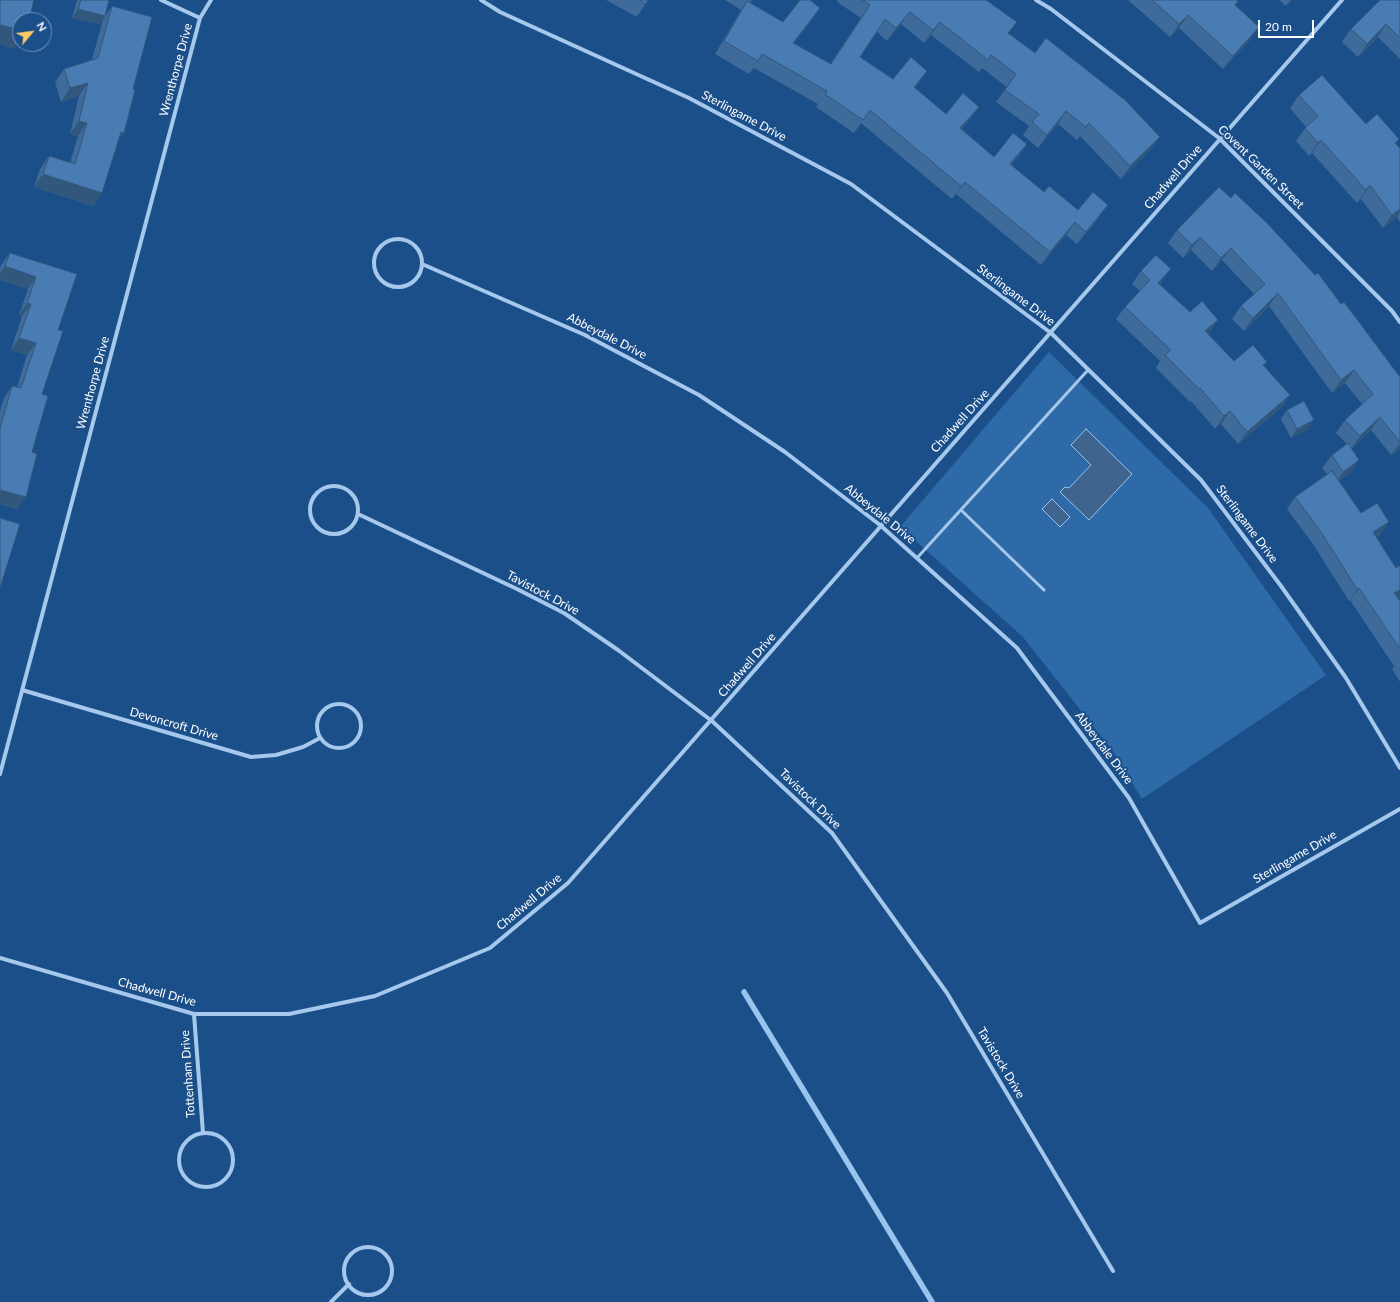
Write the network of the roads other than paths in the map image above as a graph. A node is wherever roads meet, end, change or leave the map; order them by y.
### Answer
1 (161, 0) edge
2 (211, 0) edge
3 (481, 0) edge
4 (1036, 0) edge
5 (1342, 0) edge
6 (200, 18) junction
7 (1219, 138) junction
8 (422, 264) junction
9 (1400, 322) edge
10 (1051, 333) junction
11 (1088, 370) junction
12 (961, 510) junction
13 (358, 514) junction
14 (880, 525) junction
15 (917, 558) junction
16 (1044, 590) dead end
17 (22, 690) junction
18 (712, 721) junction
19 (320, 738) junction
20 (1400, 768) edge
21 (0, 774) edge
22 (1400, 809) edge
23 (1200, 923) joint
24 (0, 958) edge
25 (194, 1014) junction
26 (202, 1133) junction
27 (1113, 1271) dead end
28 (349, 1284) junction
29 (331, 1302) edge

1 - 6 street
2 - 6 street, Wrenthorpe Drive
3 - 10 street, Sterlingame Drive
4 - 7 street, Covent Garden Street
5 - 7 street, Chadwell Drive
6 - 17 street, Wrenthorpe Drive
7 - 9 street, Covent Garden Street
7 - 10 street, Chadwell Drive
8 - 8 street
8 - 14 street, Abbeydale Drive
10 - 11 street, Sterlingame Drive
10 - 14 street, Chadwell Drive
11 - 12 lane
11 - 20 street, Sterlingame Drive
12 - 15 lane
12 - 16 lane
13 - 13 street
13 - 18 street, Tavistock Drive
14 - 15 street, Abbeydale Drive
14 - 18 street, Chadwell Drive
15 - 23 street, Abbeydale Drive
17 - 19 street, Devoncroft Drive
17 - 21 street, Wrenthorpe Drive
18 - 25 street, Chadwell Drive
18 - 27 street, Tavistock Drive
19 - 19 street
22 - 23 street, Sterlingame Drive
24 - 25 street, Chadwell Drive
25 - 26 street, Tottenham Drive
26 - 26 street, Tottenham Drive
28 - 28 street
28 - 29 street

